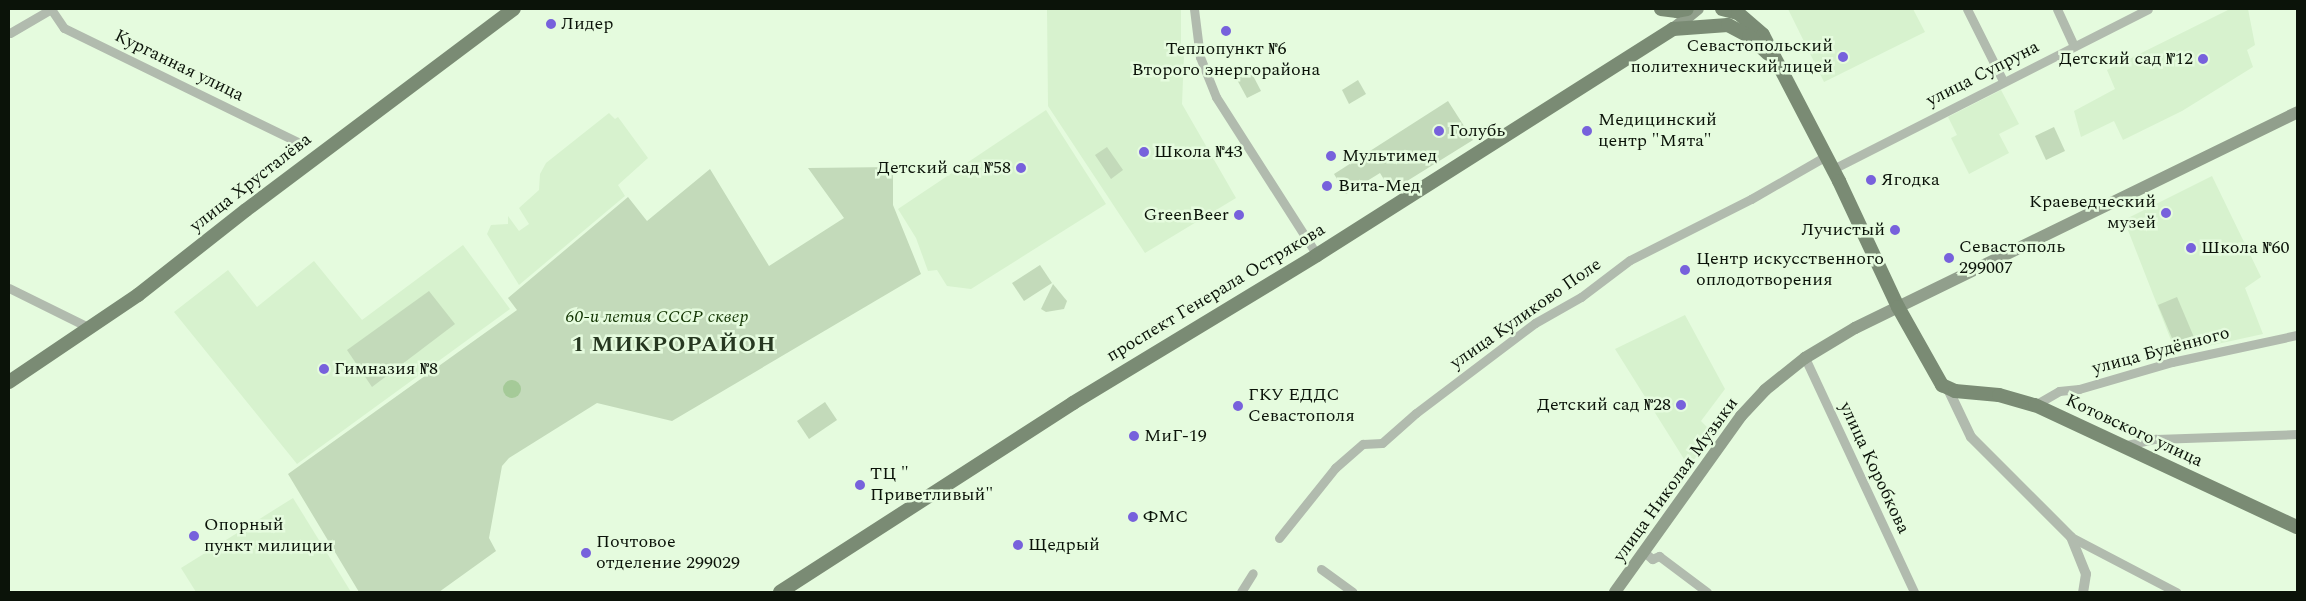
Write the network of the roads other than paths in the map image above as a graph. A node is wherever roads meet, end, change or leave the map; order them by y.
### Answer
1 (51, 9) edge
2 (514, 9) edge
3 (1194, 9) edge
4 (1660, 9) edge
5 (1687, 9) edge
6 (1698, 9) edge
7 (1722, 9) edge
8 (1968, 9) edge
9 (2056, 9) edge
10 (2148, 9) edge
11 (1728, 25) junction
12 (1673, 28) junction
13 (10, 33) dead end
14 (2074, 46) junction
15 (1779, 66) junction
16 (2003, 82) junction
17 (2297, 112) edge
18 (300, 143) dead end
19 (1826, 156) junction
20 (1833, 169) junction
21 (1317, 255) junction
22 (9, 288) edge
23 (1898, 307) junction
24 (90, 328) junction
25 (2297, 335) edge
26 (1805, 358) junction
27 (9, 382) edge
28 (1948, 389) junction
29 (2036, 405) junction
30 (2297, 434) edge
31 (2120, 446) junction
32 (2297, 527) edge
33 (2071, 537) junction
34 (1279, 538) dead end
35 (1644, 552) junction
36 (1321, 569) dead end
37 (1253, 573) dead end
38 (780, 592) edge
39 (1241, 592) edge
40 (1353, 592) edge
41 (1615, 592) edge
42 (1707, 592) edge
43 (1914, 592) edge
44 (2083, 592) edge
45 (2176, 592) edge

1 - 13 street
1 - 18 street, Курганная улица
2 - 24 main road, улица Хрусталёва
3 - 21 street
4 - 5 main road
4 - 12 main road
6 - 12 main road
7 - 11 main road
7 - 15 main road
8 - 16 street
9 - 14 street
10 - 14 street, улица Супруна
11 - 12 main road
11 - 15 main road
12 - 21 main road, проспект Генерала Острякова
14 - 16 street, улица Супруна
15 - 19 main road
16 - 20 street, улица Супруна
17 - 23 main road, улица Николая Музыки
19 - 20 main road
19 - 34 street, улица Куликово Поле
20 - 23 main road
21 - 38 main road, проспект Генерала Острякова
22 - 24 street
23 - 26 main road, улица Николая Музыки
23 - 28 main road
24 - 27 main road, улица Хрусталёва
25 - 29 street, улица Будённого
26 - 35 main road, улица Николая Музыки
26 - 43 street, улица Коробкова
28 - 29 main road, Котовского улица
28 - 33 street
29 - 31 main road, Котовского улица
30 - 31 street
31 - 32 main road, Котовского улица
33 - 44 street
33 - 45 street
35 - 41 main road, улица Николая Музыки
35 - 42 street
36 - 40 street
37 - 39 street

